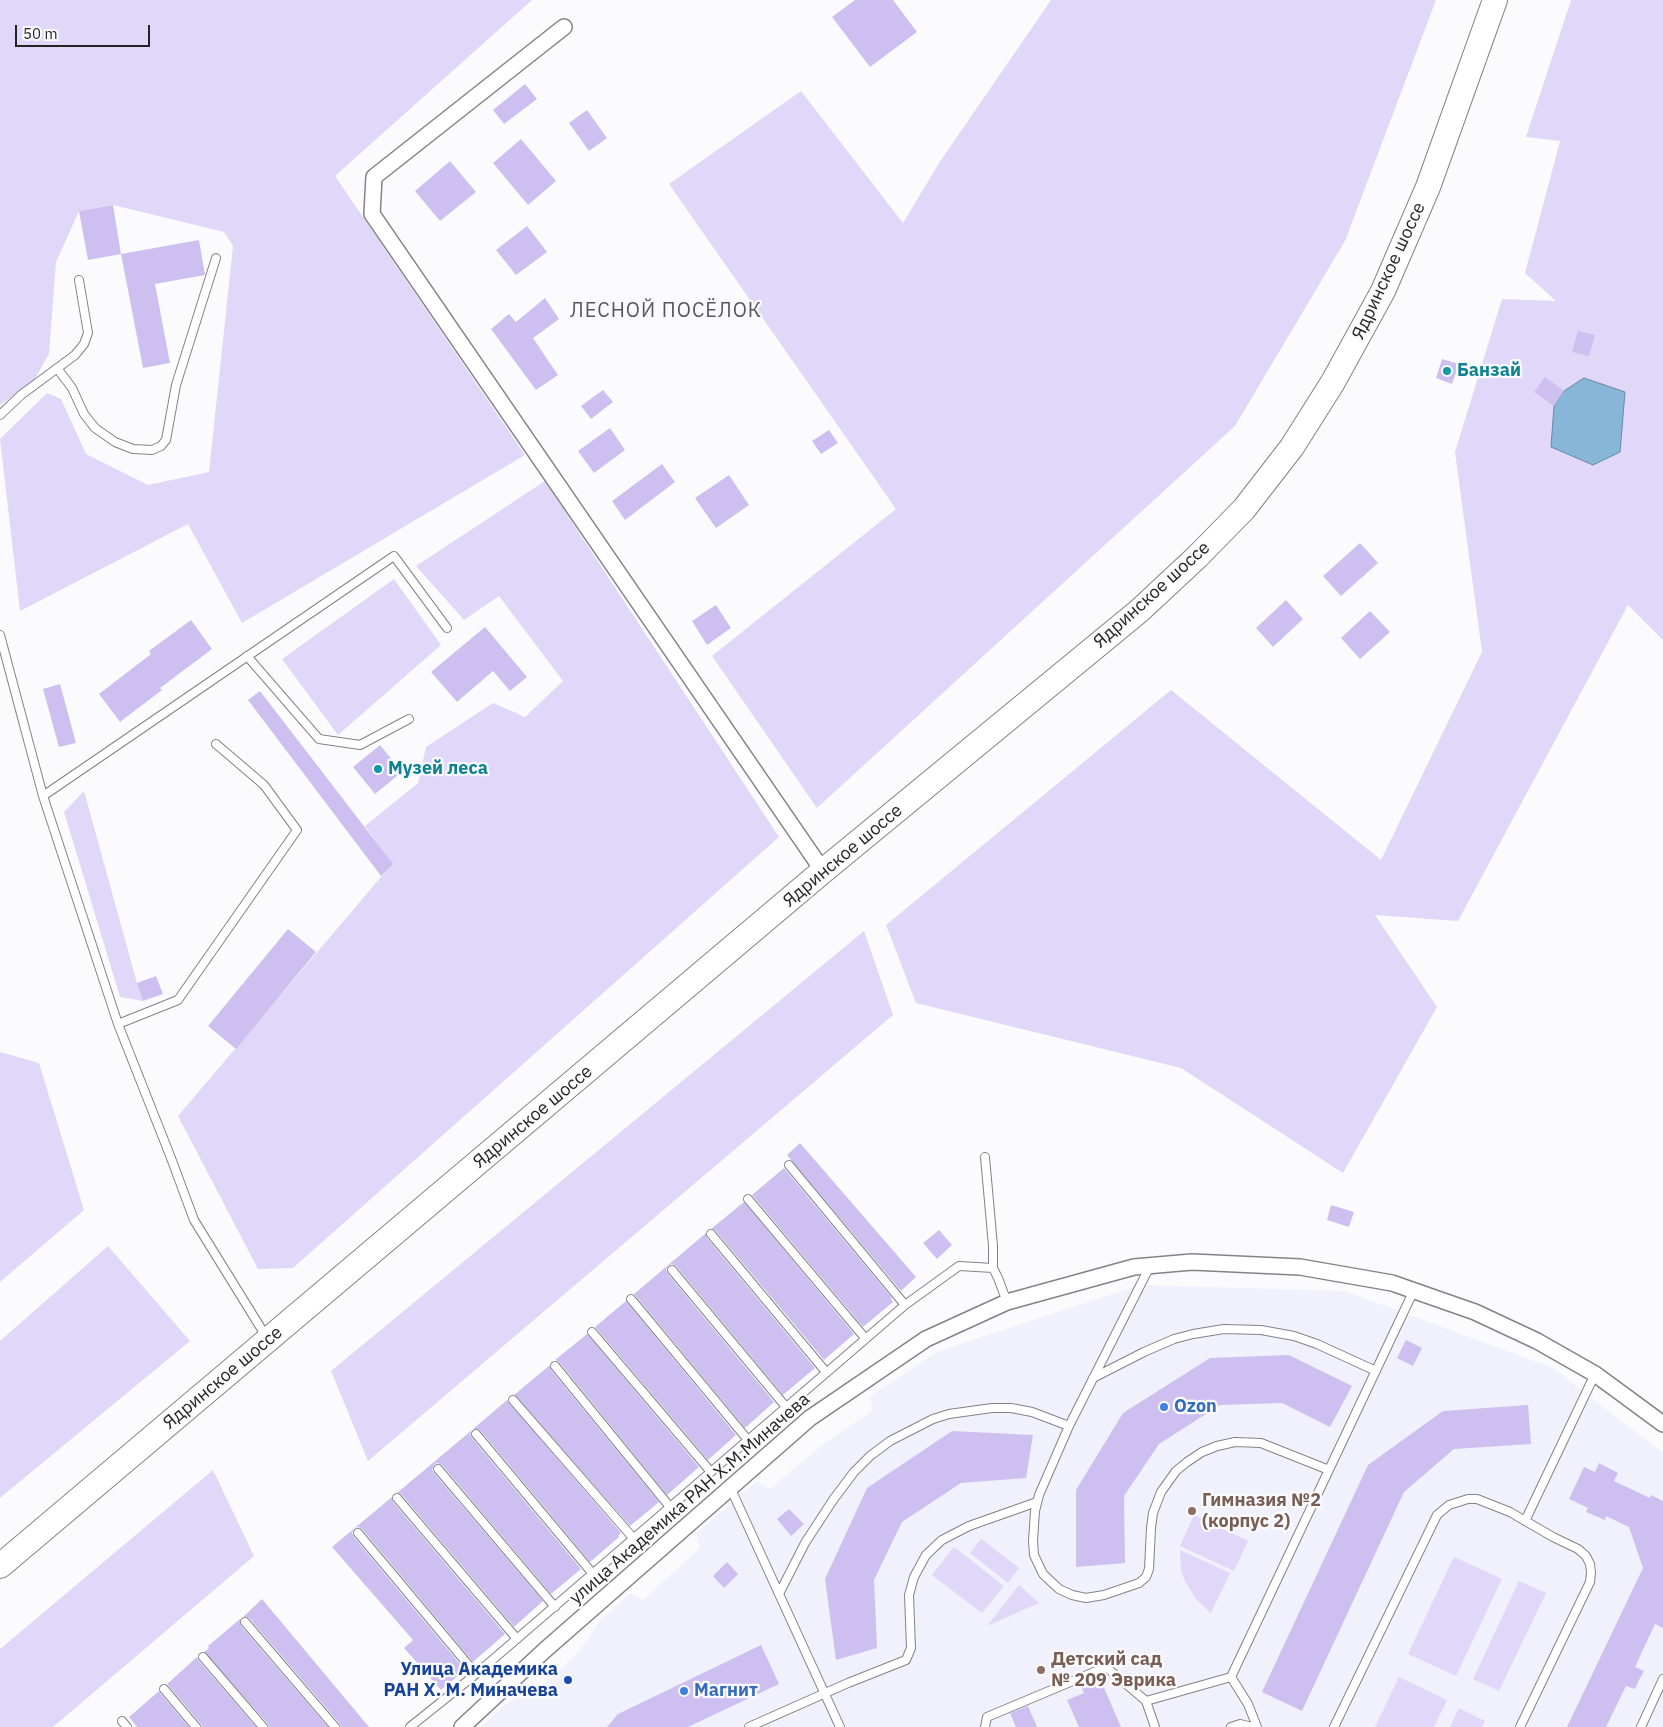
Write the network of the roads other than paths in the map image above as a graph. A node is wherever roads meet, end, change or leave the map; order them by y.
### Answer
1 (1494, 0) edge
2 (564, 27) dead end
3 (216, 258) dead end
4 (79, 280) dead end
5 (58, 368) junction
6 (0, 415) edge
7 (447, 628) dead end
8 (0, 635) edge
9 (247, 656) junction
10 (409, 719) dead end
11 (216, 744) dead end
12 (43, 796) junction
13 (823, 871) junction
14 (118, 1024) junction
15 (985, 1157) dead end
16 (789, 1165) dead end
17 (748, 1199) dead end
18 (711, 1234) dead end
19 (1150, 1266) junction
20 (993, 1268) junction
21 (672, 1270) dead end
22 (1414, 1290) junction
23 (631, 1300) dead end
24 (1007, 1302) junction
25 (905, 1305) junction
26 (592, 1332) dead end
27 (866, 1338) junction
28 (268, 1340) junction
29 (555, 1366) dead end
30 (1376, 1371) junction
31 (826, 1372) junction
32 (1595, 1374) junction
33 (1093, 1378) junction
34 (513, 1400) dead end
35 (786, 1407) junction
36 (1663, 1424) edge
37 (1069, 1426) junction
38 (476, 1434) dead end
39 (748, 1440) junction
40 (438, 1469) dead end
41 (1329, 1470) junction
42 (711, 1472) junction
43 (730, 1487) junction
44 (397, 1498) dead end
45 (1037, 1502) junction
46 (670, 1507) junction
47 (1525, 1521) junction
48 (358, 1533) dead end
49 (634, 1539) junction
50 (0, 1566) edge
51 (593, 1574) junction
52 (779, 1594) junction
53 (555, 1606) junction
54 (245, 1622) dead end
55 (517, 1639) junction
56 (203, 1657) dead end
57 (476, 1674) junction
58 (1231, 1678) junction
59 (1663, 1679) edge
60 (164, 1689) dead end
61 (824, 1694) junction
62 (1146, 1701) junction
63 (196, 1727) edge
64 (263, 1727) edge
65 (335, 1727) edge
66 (410, 1727) edge
67 (462, 1727) edge
68 (749, 1727) edge
69 (840, 1727) edge
70 (985, 1727) edge
71 (1155, 1727) edge
72 (1231, 1727) edge
73 (1252, 1727) edge
74 (1257, 1727) edge
75 (1334, 1727) edge
76 (1520, 1727) edge
77 (1641, 1727) edge

1 - 13 main road, Ядринское шоссе
2 - 13 street
3 - 5 lane
4 - 5 lane
5 - 6 lane
7 - 9 lane
8 - 12 lane
9 - 10 lane
9 - 12 lane
11 - 14 lane
12 - 14 lane
13 - 28 main road, Ядринское шоссе
14 - 28 lane
15 - 20 lane
16 - 25 lane
17 - 27 lane
18 - 31 lane
19 - 22 street, улица Академика РАН Х.М.Миначева
19 - 24 street, улица Академика РАН Х.М.Миначева
19 - 33 lane
20 - 24 lane
20 - 25 lane
21 - 35 lane
22 - 30 lane
22 - 32 street, улица Академика РАН Х.М.Миначева
23 - 39 lane
24 - 43 street, улица Академика РАН Х.М.Миначева
25 - 27 lane
26 - 42 lane
27 - 31 lane
28 - 50 main road, Ядринское шоссе
29 - 46 lane
30 - 33 lane
30 - 41 lane
31 - 35 lane
32 - 36 street, улица Академика РАН Х.М.Миначева
32 - 47 lane
33 - 37 lane
34 - 49 lane
35 - 39 lane
37 - 45 lane
37 - 52 lane
38 - 51 lane
39 - 42 lane
40 - 53 lane
41 - 45 lane
41 - 58 lane
42 - 46 lane
43 - 52 lane
43 - 67 street, улица Академика РАН Х.М.Миначева
44 - 55 lane
45 - 61 lane
46 - 49 lane
47 - 75 lane
47 - 76 lane
48 - 57 lane
49 - 51 lane
51 - 53 lane
52 - 61 lane
53 - 55 lane
54 - 65 lane
55 - 57 lane
56 - 64 lane
57 - 66 lane
58 - 62 lane
58 - 74 lane
59 - 77 lane
60 - 63 lane
61 - 68 lane
61 - 69 lane
62 - 70 lane
62 - 71 lane
72 - 73 lane

